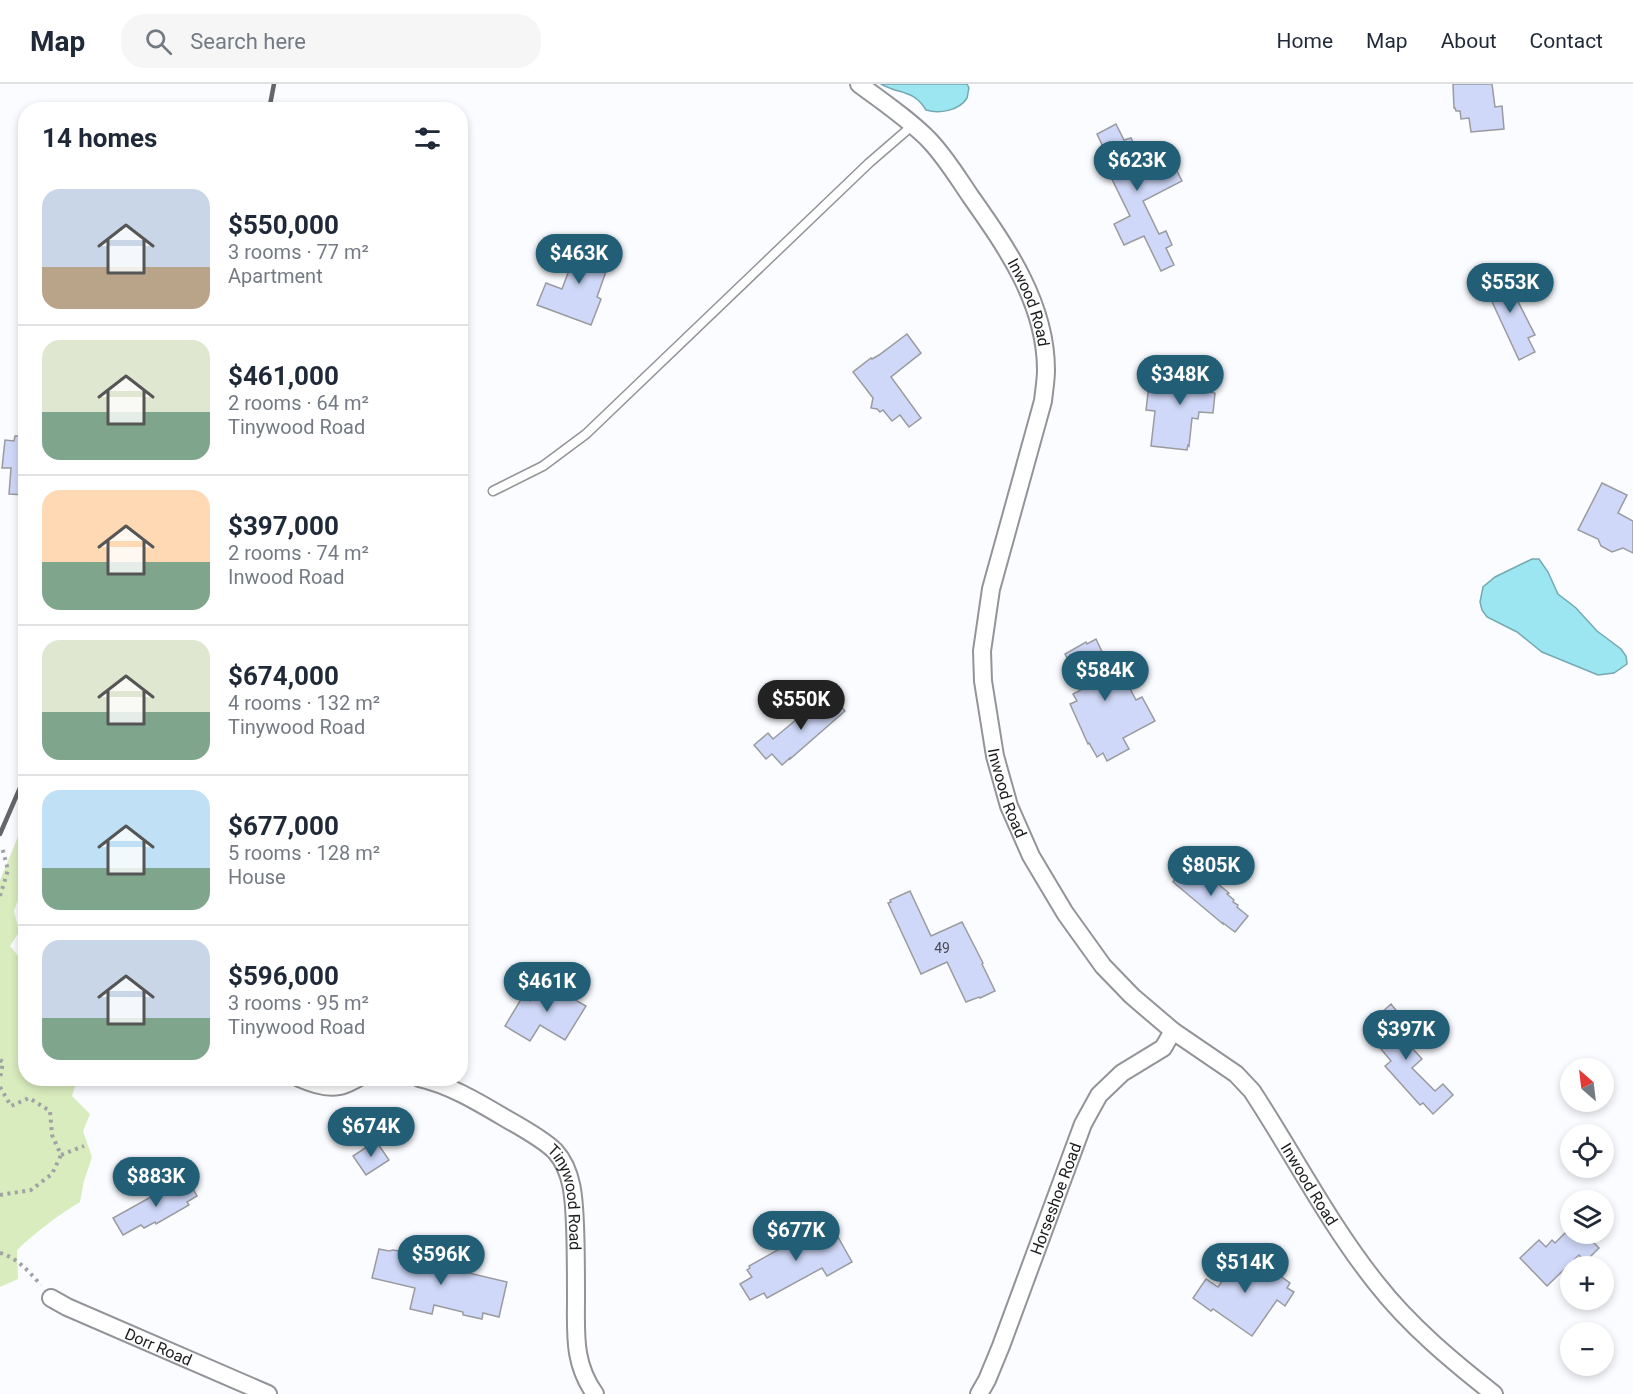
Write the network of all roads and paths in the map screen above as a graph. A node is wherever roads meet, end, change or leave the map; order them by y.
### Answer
1 (860, 84) edge
2 (913, 125) junction
3 (493, 491) dead end
4 (2, 847) dead end
5 (0, 896) edge
6 (1173, 1031) junction
7 (0, 1060) edge
8 (0, 1079) edge
9 (443, 1086) edge
10 (0, 1087) edge
11 (84, 1146) dead end
12 (61, 1155) junction
13 (0, 1195) edge
14 (0, 1253) edge
15 (51, 1298) joint
16 (268, 1394) edge
17 (595, 1394) edge
18 (979, 1394) edge
19 (1494, 1394) edge

1 - 2 street, Inwood Road
2 - 3 lane
2 - 6 street, Inwood Road
4 - 5 path
6 - 18 street, Horseshoe Road
6 - 19 street, Inwood Road
7 - 8 path
9 - 17 street, Tinywood Road
10 - 12 path
11 - 12 path
12 - 13 path
14 - 15 path
15 - 16 street, Dorr Road

